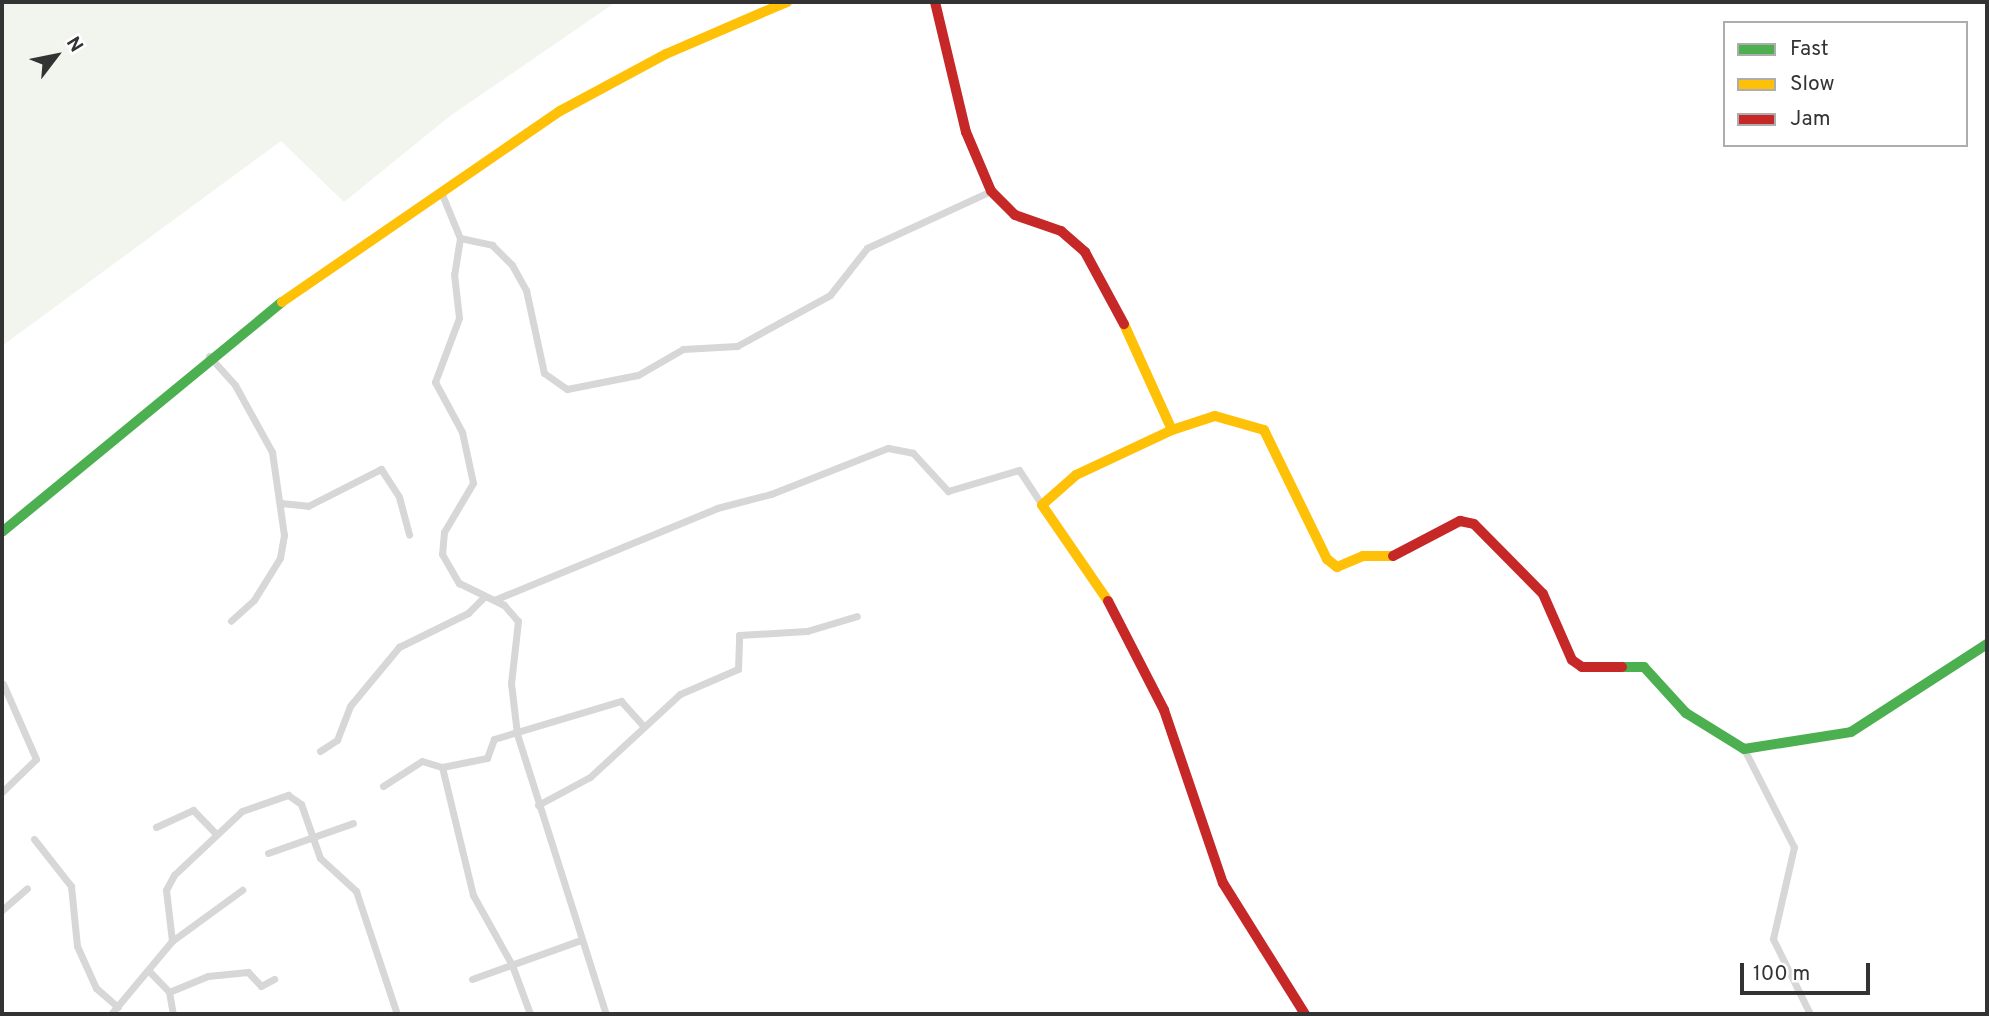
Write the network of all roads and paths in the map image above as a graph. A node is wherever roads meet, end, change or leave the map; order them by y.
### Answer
1 (787, 2) edge
2 (935, 2) edge
3 (991, 191) junction
4 (441, 192) junction
5 (460, 238) junction
6 (209, 356) junction
7 (1172, 429) junction
8 (281, 503) junction
9 (1042, 505) junction
10 (2, 532) edge
11 (409, 535) dead end
12 (484, 597) junction
13 (494, 600) junction
14 (856, 616) dead end
15 (232, 621) dead end
16 (1987, 644) edge
17 (3, 684) edge
18 (642, 724) junction
19 (517, 734) junction
20 (1744, 749) junction
21 (320, 751) dead end
22 (442, 767) junction
23 (383, 786) dead end
24 (2, 792) edge
25 (538, 805) junction
26 (353, 823) dead end
27 (156, 827) dead end
28 (215, 833) junction
29 (310, 837) junction
30 (34, 839) dead end
31 (268, 853) dead end
32 (27, 888) dead end
33 (242, 890) dead end
34 (2, 910) edge
35 (582, 940) junction
36 (172, 941) junction
37 (512, 965) junction
38 (149, 971) junction
39 (274, 979) dead end
40 (472, 979) dead end
41 (170, 992) junction
42 (118, 1007) junction
43 (111, 1014) edge
44 (173, 1014) edge
45 (397, 1014) edge
46 (530, 1014) edge
47 (606, 1014) edge
48 (1305, 1014) edge
49 (1811, 1014) edge

1 - 4 street
2 - 3 street
3 - 5 street
3 - 7 street
4 - 5 street
4 - 6 street
5 - 12 street
6 - 8 street
6 - 10 street
7 - 9 street
7 - 20 street
8 - 11 street
8 - 15 street
9 - 13 street
9 - 48 street
12 - 13 street
12 - 21 street
13 - 19 street
14 - 18 street
16 - 20 street
17 - 24 street
18 - 19 street
18 - 25 street
19 - 22 street
19 - 25 street
20 - 49 street
22 - 23 street
22 - 37 street
25 - 35 street
26 - 29 street
27 - 28 street
28 - 29 street
28 - 36 street
29 - 31 street
29 - 45 street
30 - 42 street
32 - 34 street
33 - 36 street
35 - 37 street
35 - 47 street
36 - 38 street
37 - 40 street
37 - 46 street
38 - 41 street
38 - 42 street
39 - 41 street
41 - 44 street
42 - 43 street

